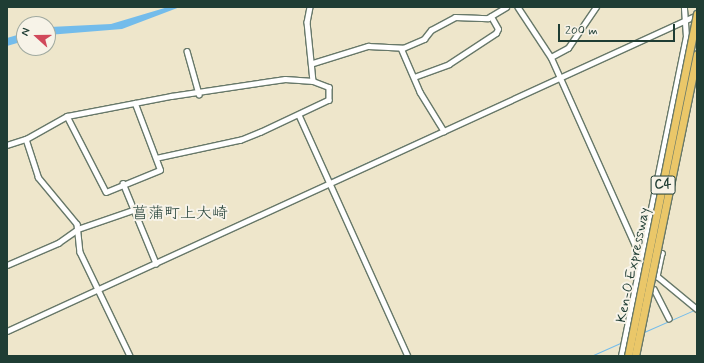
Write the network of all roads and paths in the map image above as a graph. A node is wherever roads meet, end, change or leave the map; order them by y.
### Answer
1 (310, 7) edge
2 (506, 7) edge
3 (518, 7) edge
4 (596, 7) edge
5 (684, 7) edge
6 (696, 7) edge
7 (697, 15) edge
8 (491, 17) junction
9 (685, 21) junction
10 (401, 48) junction
11 (187, 51) dead end
12 (697, 54) edge
13 (689, 56) junction
14 (550, 57) junction
15 (313, 63) junction
16 (414, 77) junction
17 (560, 78) junction
18 (313, 81) junction
19 (199, 94) junction
20 (136, 104) junction
21 (299, 115) junction
22 (67, 116) junction
23 (444, 131) junction
24 (26, 139) junction
25 (7, 145) edge
26 (158, 158) junction
27 (123, 183) junction
28 (329, 184) junction
29 (136, 209) junction
30 (78, 229) junction
31 (642, 248) junction
32 (156, 263) junction
33 (7, 265) edge
34 (99, 289) junction
35 (654, 289) dead end
36 (697, 309) edge
37 (669, 318) dead end
38 (7, 331) edge
39 (130, 356) edge
40 (408, 356) edge
41 (621, 356) edge
42 (628, 356) edge
43 (635, 356) edge

1 - 15 street
2 - 8 street
3 - 14 street
4 - 14 street
5 - 9 street
6 - 13 highway, bridge
7 - 9 street
7 - 13 highway, Ken-O Expressway / C4, bridge
8 - 10 street
8 - 16 street
9 - 17 street
9 - 31 street
10 - 15 street
10 - 16 street
11 - 19 street
12 - 43 highway, Ken-O Expressway / C4, bridge
13 - 42 highway, Ken-O Expressway / C4, bridge
14 - 17 street
15 - 18 street
16 - 23 street
17 - 23 street
17 - 31 street
18 - 19 street
18 - 21 street
19 - 20 street
20 - 22 street
20 - 26 street
21 - 26 street
21 - 28 street
22 - 24 street
22 - 27 street
23 - 28 street
24 - 25 street
24 - 30 street
26 - 27 street
27 - 29 street
28 - 32 street
28 - 40 street
29 - 30 street
29 - 32 street
30 - 33 street
30 - 34 street
31 - 36 street
31 - 41 street
32 - 34 street
34 - 38 street
34 - 39 street
35 - 37 street

